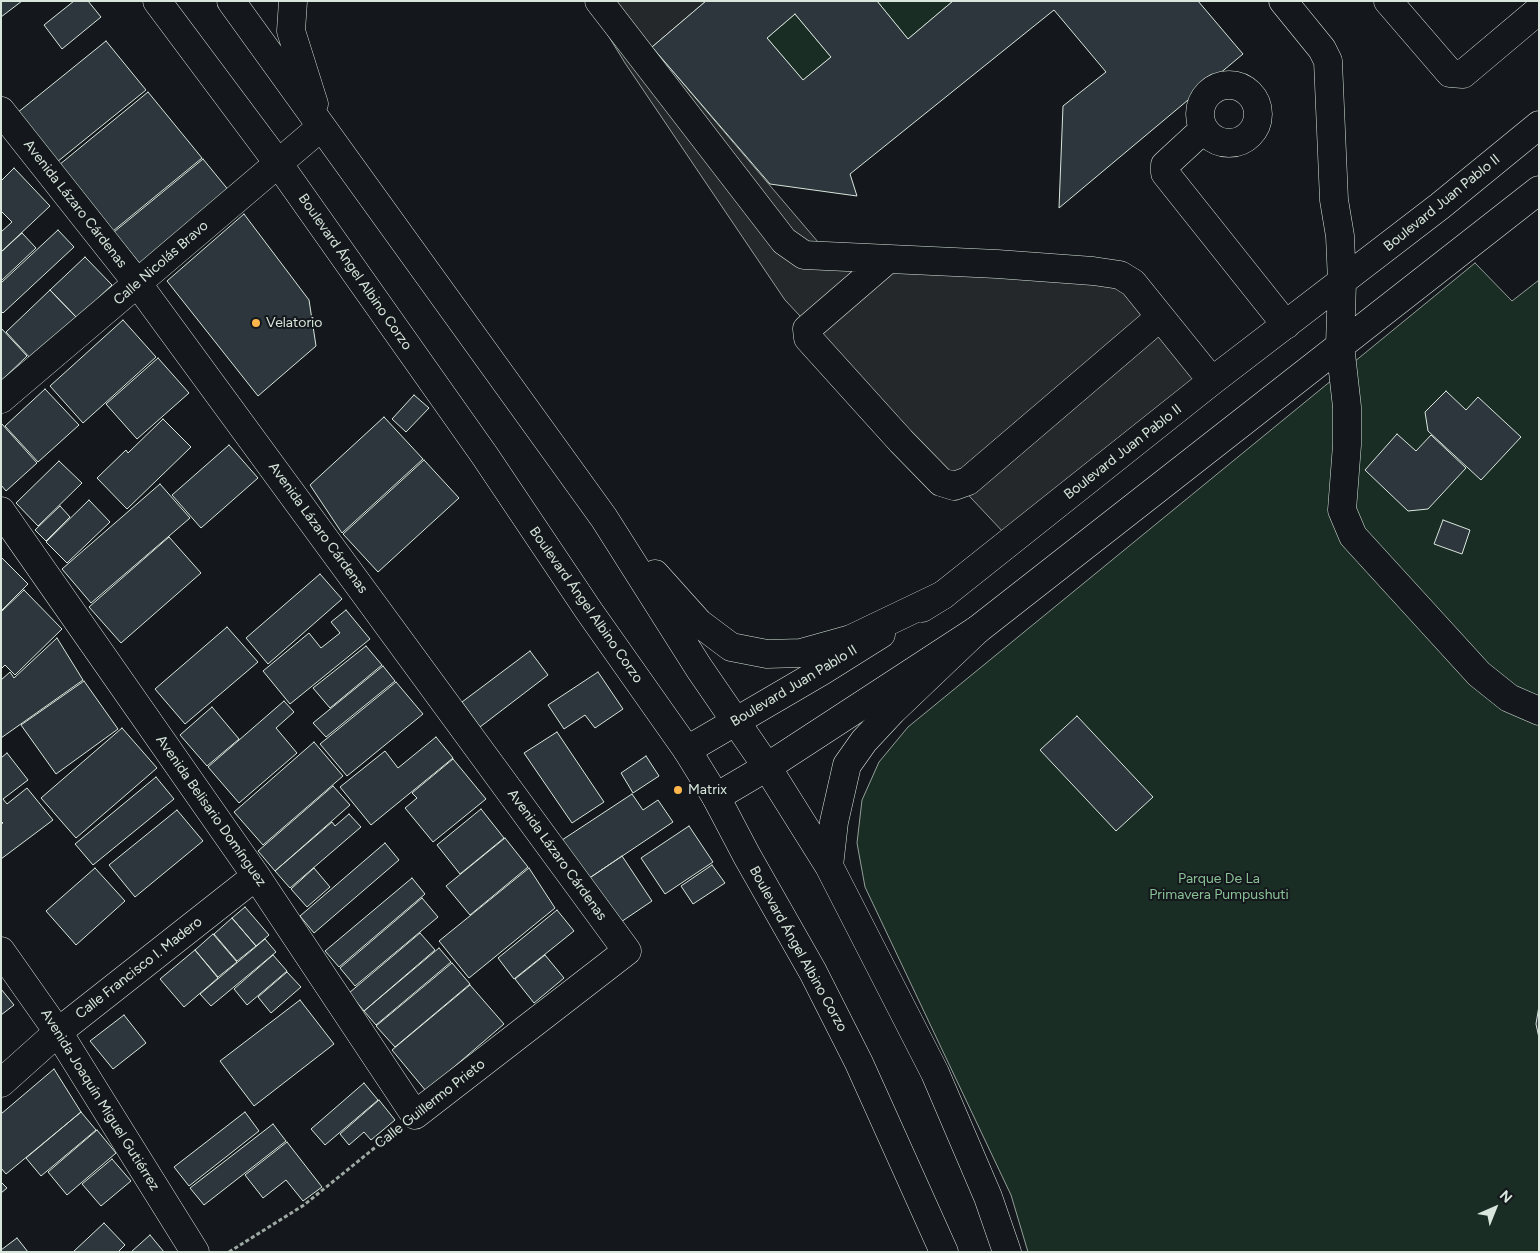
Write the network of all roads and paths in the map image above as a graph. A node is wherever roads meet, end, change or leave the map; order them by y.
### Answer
1 (157, 1) edge
2 (231, 1) edge
3 (293, 1) edge
4 (1283, 1) edge
5 (1388, 1) edge
6 (606, 4) edge
7 (1539, 10) edge
8 (1, 111) edge
9 (1539, 125) edge
10 (321, 127) junction
11 (1204, 129) dead end
12 (278, 163) junction
13 (1539, 190) edge
14 (887, 260) junction
15 (1342, 282) junction
16 (138, 284) junction
17 (1160, 317) junction
18 (1286, 325) junction
19 (1340, 345) junction
20 (1212, 382) junction
21 (1, 399) edge
22 (1, 512) edge
23 (604, 518) junction
24 (943, 594) junction
25 (977, 630) junction
26 (1539, 711) edge
27 (734, 721) junction
28 (688, 750) junction
29 (767, 767) junction
30 (716, 798) junction
31 (830, 866) junction
32 (256, 876) junction
33 (1, 951) edge
34 (627, 951) joint
35 (58, 1032) junction
36 (1, 1082) edge
37 (415, 1115) junction
38 (195, 1252) edge
39 (228, 1252) edge
40 (944, 1252) edge
41 (1007, 1252) edge

1 - 12 street, Boulevard Ángel Albino Corzo
2 - 10 street
3 - 10 street
4 - 15 street
5 - 7 street
6 - 14 street
8 - 16 street, Avenida Lázaro Cárdenas
9 - 15 street, Boulevard Juan Pablo II
10 - 12 street, Calle Nicolás Bravo
10 - 23 street
11 - 18 street
12 - 16 street, Calle Nicolás Bravo
12 - 28 street, Boulevard Ángel Albino Corzo
13 - 19 street
14 - 17 street
14 - 17 street
15 - 18 street, Boulevard Juan Pablo II
15 - 19 street
16 - 21 street, Calle Nicolás Bravo
16 - 34 street, Avenida Lázaro Cárdenas
17 - 20 street
18 - 20 street, Boulevard Juan Pablo II
19 - 25 street
19 - 26 street
20 - 24 street, Boulevard Juan Pablo II
22 - 32 street, Avenida Belisario Domínguez
23 - 24 street
23 - 27 street
24 - 27 street, Boulevard Juan Pablo II
25 - 29 street
25 - 31 street
27 - 28 street, Boulevard Juan Pablo II
27 - 29 street
28 - 30 street, Boulevard Ángel Albino Corzo
29 - 30 street
29 - 31 street
30 - 40 street, Boulevard Ángel Albino Corzo
31 - 41 street
32 - 35 street, Calle Francisco I. Madero
32 - 37 street, Avenida Belisario Domínguez
33 - 35 street, Avenida Joaquín Miguel Gutiérrez
34 - 37 street, Calle Guillermo Prieto
35 - 36 street, Calle Francisco I. Madero
35 - 38 street, Avenida Joaquín Miguel Gutiérrez
37 - 39 path, Calle Guillermo Prieto

